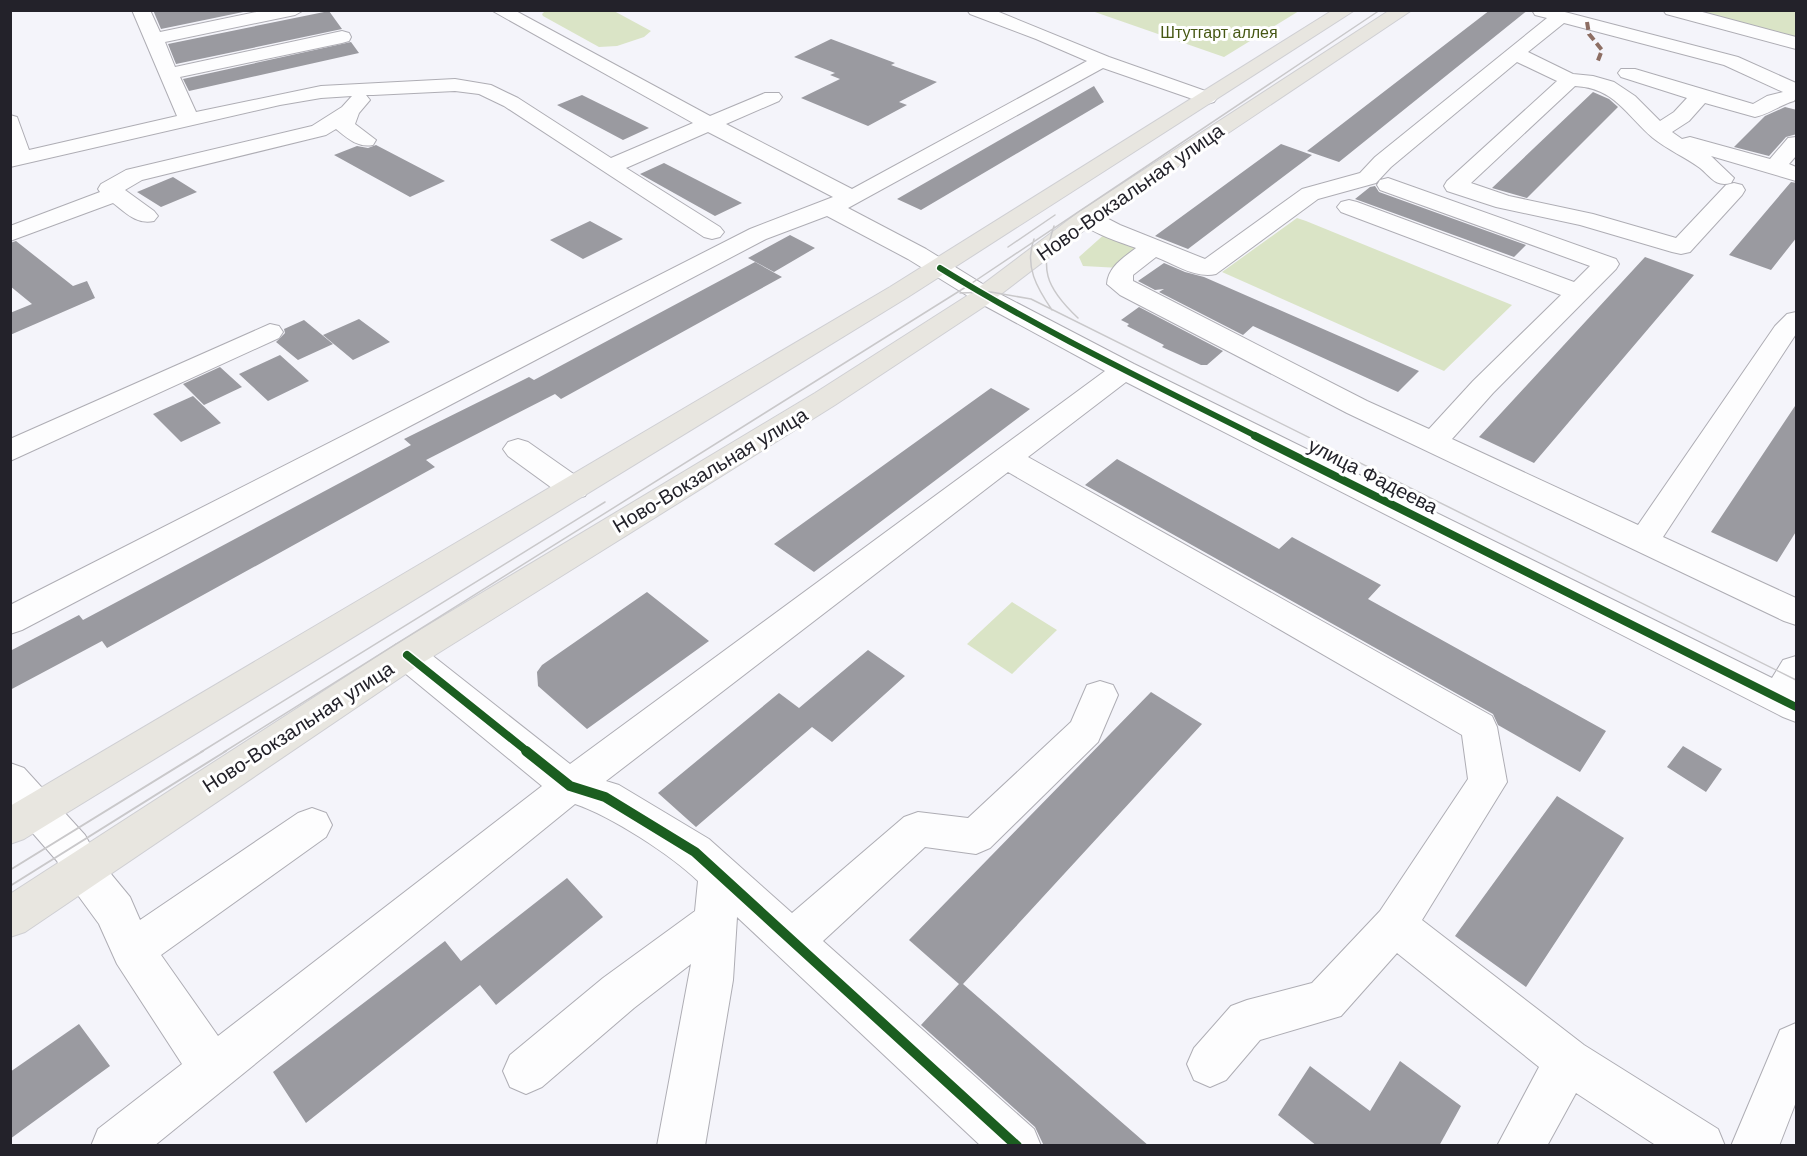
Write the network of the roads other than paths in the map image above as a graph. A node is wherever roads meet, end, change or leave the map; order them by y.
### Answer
1 (141, 10) edge
2 (295, 10) edge
3 (500, 10) edge
4 (976, 10) edge
5 (1346, 10) edge
6 (1403, 10) edge
7 (1540, 10) edge
8 (1672, 10) edge
9 (1561, 16) junction
10 (342, 37) dead end
11 (154, 39) junction
12 (1797, 43) edge
13 (1514, 53) junction
14 (1102, 61) junction
15 (1628, 73) junction
16 (169, 74) junction
17 (1578, 80) junction
18 (373, 88) junction
19 (1616, 93) junction
20 (1793, 94) edge
21 (1700, 95) junction
22 (772, 97) dead end
23 (1207, 98) junction
24 (349, 111) junction
25 (189, 120) junction
26 (10, 121) edge
27 (709, 124) junction
28 (1660, 132) junction
29 (365, 140) dead end
30 (1797, 143) edge
31 (15, 160) edge
32 (609, 167) junction
33 (1775, 167) junction
34 (1386, 174) junction
35 (1797, 174) edge
36 (1455, 186) junction
37 (116, 194) junction
38 (852, 198) junction
39 (827, 206) junction
40 (1349, 207) dead end
41 (146, 216) dead end
42 (1087, 217) junction
43 (712, 232) dead end
44 (10, 234) edge
45 (1154, 246) junction
46 (940, 268) junction
47 (1579, 293) junction
48 (985, 296) junction
49 (1797, 320) edge
50 (270, 332) dead end
51 (1124, 370) junction
52 (1433, 442) junction
53 (518, 448) dead end
54 (10, 451) edge
55 (1008, 459) junction
56 (574, 489) junction
57 (1643, 542) junction
58 (1797, 612) edge
59 (10, 621) edge
60 (407, 655) junction
61 (1790, 692) edge
62 (1100, 695) dead end
63 (10, 779) edge
64 (570, 786) junction
65 (24, 819) edge
66 (312, 825) dead end
67 (83, 870) junction
68 (719, 875) junction
69 (10, 918) edge
70 (715, 922) junction
71 (1395, 925) junction
72 (792, 941) junction
73 (132, 950) junction
74 (1568, 1060) junction
75 (1210, 1064) dead end
76 (1792, 1068) edge
77 (213, 1069) junction
78 (526, 1071) dead end
79 (115, 1146) edge
80 (681, 1146) edge
81 (1017, 1146) edge
82 (1521, 1146) edge
83 (1701, 1146) edge
84 (1755, 1146) edge

1 - 11 street
2 - 11 street
3 - 27 street
4 - 14 street
5 - 23 main road, Ново-Вокзальная улица
6 - 42 main road, Ново-Вокзальная улица
7 - 9 street
8 - 12 street
9 - 13 street
9 - 20 street
10 - 16 street
11 - 16 street
13 - 17 street
13 - 34 street
14 - 23 street
14 - 38 street
15 - 17 street
15 - 19 street
15 - 21 street
16 - 25 street
17 - 19 street
17 - 36 street
18 - 24 street
18 - 25 street
18 - 32 street
19 - 28 street
20 - 21 street
21 - 28 street
22 - 27 street
23 - 46 main road, Ново-Вокзальная улица
24 - 29 street
24 - 37 street
25 - 31 street
26 - 31 street
27 - 32 street
27 - 38 street
28 - 33 street
28 - 36 street
30 - 33 street
32 - 43 street
33 - 35 street
34 - 36 street
34 - 45 street
34 - 47 street
37 - 41 street
37 - 44 street
38 - 39 street
39 - 46 street, улица Фадеева
39 - 59 street
40 - 47 street
42 - 45 street
42 - 48 main road, Ново-Вокзальная улица
45 - 52 street
46 - 48 street, улица Фадеева
46 - 56 main road, Ново-Вокзальная улица
47 - 52 street
48 - 51 street, улица Фадеева
48 - 60 main road, Ново-Вокзальная улица
49 - 57 street
50 - 54 street
51 - 55 street
51 - 61 street, улица Фадеева
52 - 57 street
53 - 56 street
55 - 64 street
55 - 71 street
56 - 65 main road, Ново-Вокзальная улица
57 - 58 street
60 - 64 street
60 - 67 main road, Ново-Вокзальная улица
62 - 72 street
63 - 65 street
64 - 68 street
64 - 77 street
65 - 67 street
66 - 73 street
67 - 69 main road, Ново-Вокзальная улица
67 - 73 street
68 - 70 street
68 - 72 street
70 - 78 street
70 - 80 street
71 - 74 street
71 - 75 street
72 - 81 street
73 - 77 street
74 - 82 street
74 - 83 street
76 - 84 street
77 - 79 street

